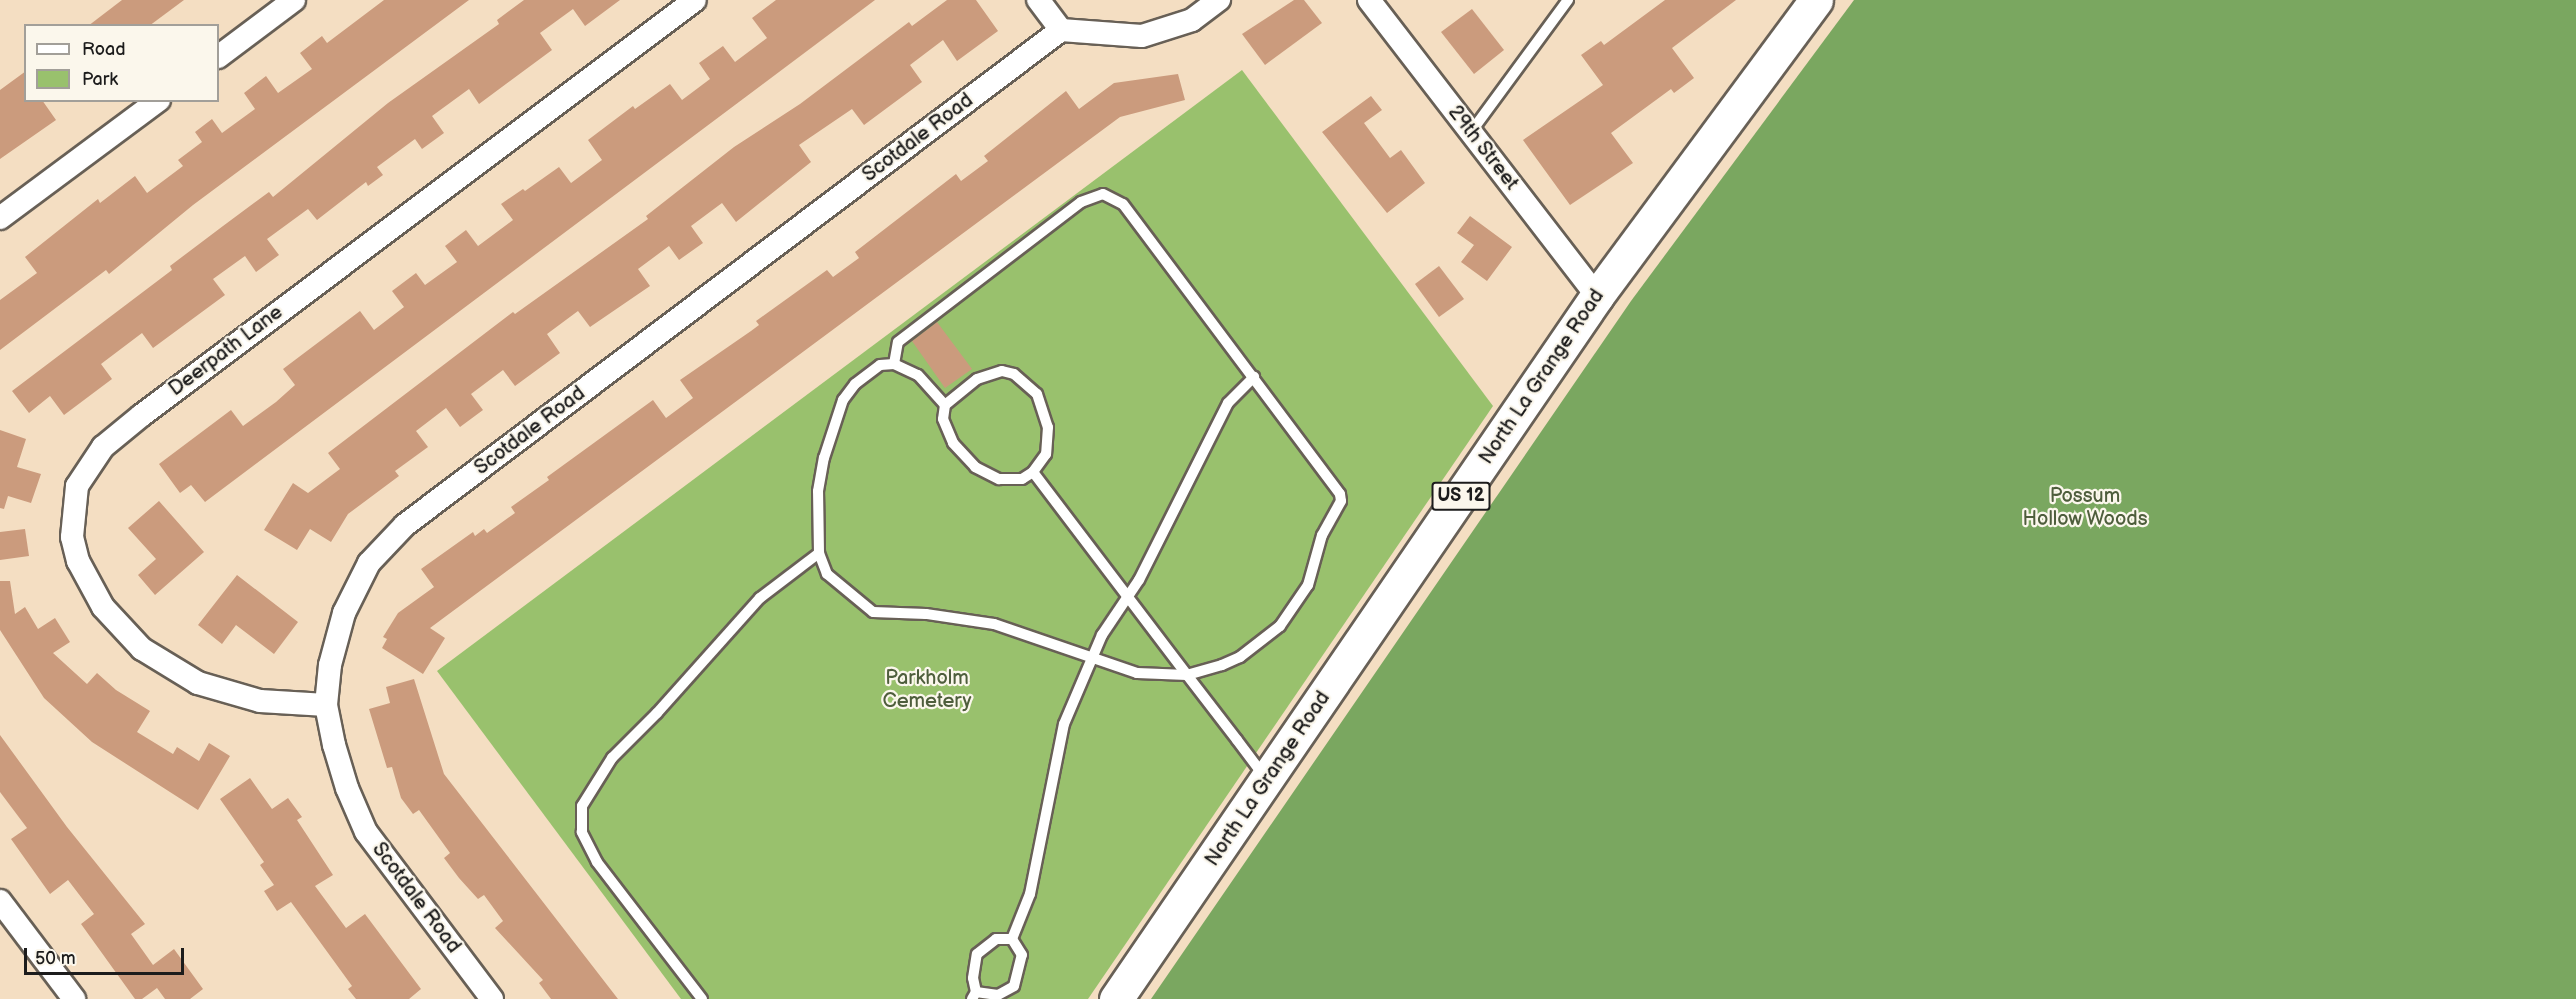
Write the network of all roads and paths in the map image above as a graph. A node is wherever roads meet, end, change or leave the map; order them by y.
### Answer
1 (294, 0) edge
2 (695, 0) edge
3 (1038, 0) edge
4 (1219, 0) edge
5 (1369, 0) edge
6 (1568, 0) edge
7 (1816, 0) edge
8 (1061, 30) junction
9 (219, 56) edge
10 (156, 102) edge
11 (1471, 132) junction
12 (0, 218) edge
13 (1597, 296) junction
14 (894, 364) junction
15 (1254, 378) junction
16 (945, 405) junction
17 (1033, 472) junction
18 (819, 553) junction
19 (1127, 595) junction
20 (1092, 658) junction
21 (1187, 675) junction
22 (326, 705) junction
23 (1268, 780) junction
24 (0, 901) edge
25 (1011, 939) junction
26 (974, 996) edge
27 (74, 999) edge
28 (492, 999) edge
29 (702, 999) edge
30 (1116, 999) edge

1 - 9 street
2 - 22 street, Deerpath Lane
3 - 8 street
4 - 8 street
5 - 11 street, 29th Street
6 - 11 lane
7 - 13 main road, North La Grange Road / US 12
8 - 22 street, Scotdale Road
10 - 12 street
11 - 13 street, 29th Street
13 - 23 main road, North La Grange Road / US 12
14 - 15 lane
14 - 16 lane
14 - 18 lane
15 - 19 lane
15 - 21 lane
16 - 17 lane
16 - 17 lane
17 - 19 lane
18 - 20 lane
18 - 29 lane
19 - 20 lane
19 - 21 lane
20 - 21 lane
20 - 25 lane
21 - 23 lane
22 - 28 street, Scotdale Road
23 - 30 main road, North La Grange Road / US 12
24 - 27 street
25 - 26 lane
25 - 26 lane

